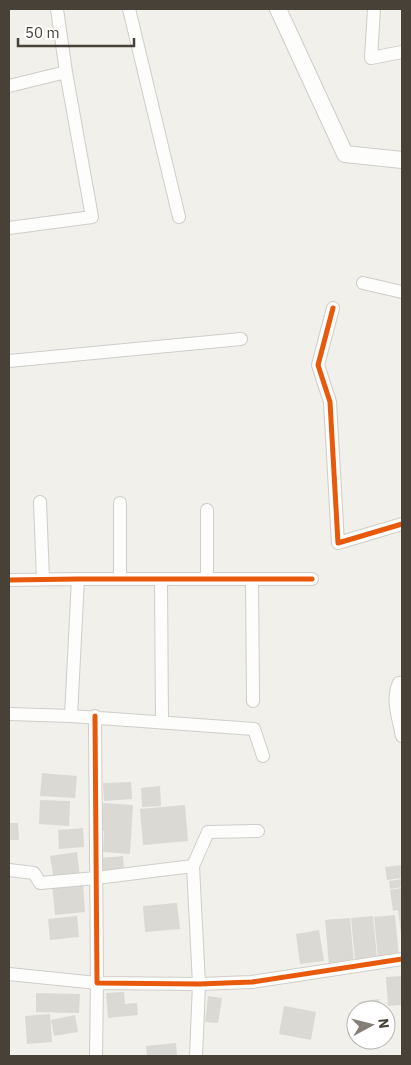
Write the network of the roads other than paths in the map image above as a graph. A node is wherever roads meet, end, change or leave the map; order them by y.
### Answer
1 (57, 9) edge
2 (129, 9) edge
3 (278, 9) edge
4 (374, 9) edge
5 (402, 52) edge
6 (66, 72) junction
7 (9, 86) edge
8 (402, 160) edge
9 (179, 217) dead end
10 (9, 228) edge
11 (363, 283) dead end
12 (402, 292) edge
13 (332, 308) dead end
14 (241, 339) dead end
15 (9, 361) edge
16 (40, 502) dead end
17 (120, 503) dead end
18 (207, 510) dead end
19 (402, 524) edge
20 (78, 579) junction
21 (120, 579) junction
22 (161, 579) junction
23 (207, 579) junction
24 (252, 579) junction
25 (312, 579) dead end
26 (9, 580) edge
27 (43, 580) junction
28 (402, 683) edge
29 (253, 701) dead end
30 (9, 714) edge
31 (71, 716) junction
32 (95, 716) junction
33 (162, 722) junction
34 (402, 736) edge
35 (263, 756) dead end
36 (258, 831) dead end
37 (193, 866) junction
38 (9, 870) edge
39 (96, 878) junction
40 (402, 959) edge
41 (9, 974) edge
42 (97, 983) junction
43 (199, 984) junction
44 (96, 1056) edge
45 (196, 1056) edge

1 - 6 street
2 - 9 street
3 - 8 street
4 - 5 street
6 - 7 street
6 - 10 street
11 - 12 street
13 - 19 street
14 - 15 street
16 - 27 street
17 - 21 street
18 - 23 street
20 - 21 street
20 - 27 street
20 - 31 street
21 - 22 street
22 - 23 street
22 - 33 street
23 - 24 street
24 - 25 street
24 - 29 street
26 - 27 street
28 - 34 street
30 - 31 street
31 - 32 street
32 - 33 street
32 - 39 street
33 - 35 street
36 - 37 street
37 - 39 street
37 - 43 street
38 - 39 street
39 - 42 street
40 - 43 street
41 - 42 street
42 - 43 street
42 - 44 street
43 - 45 street

